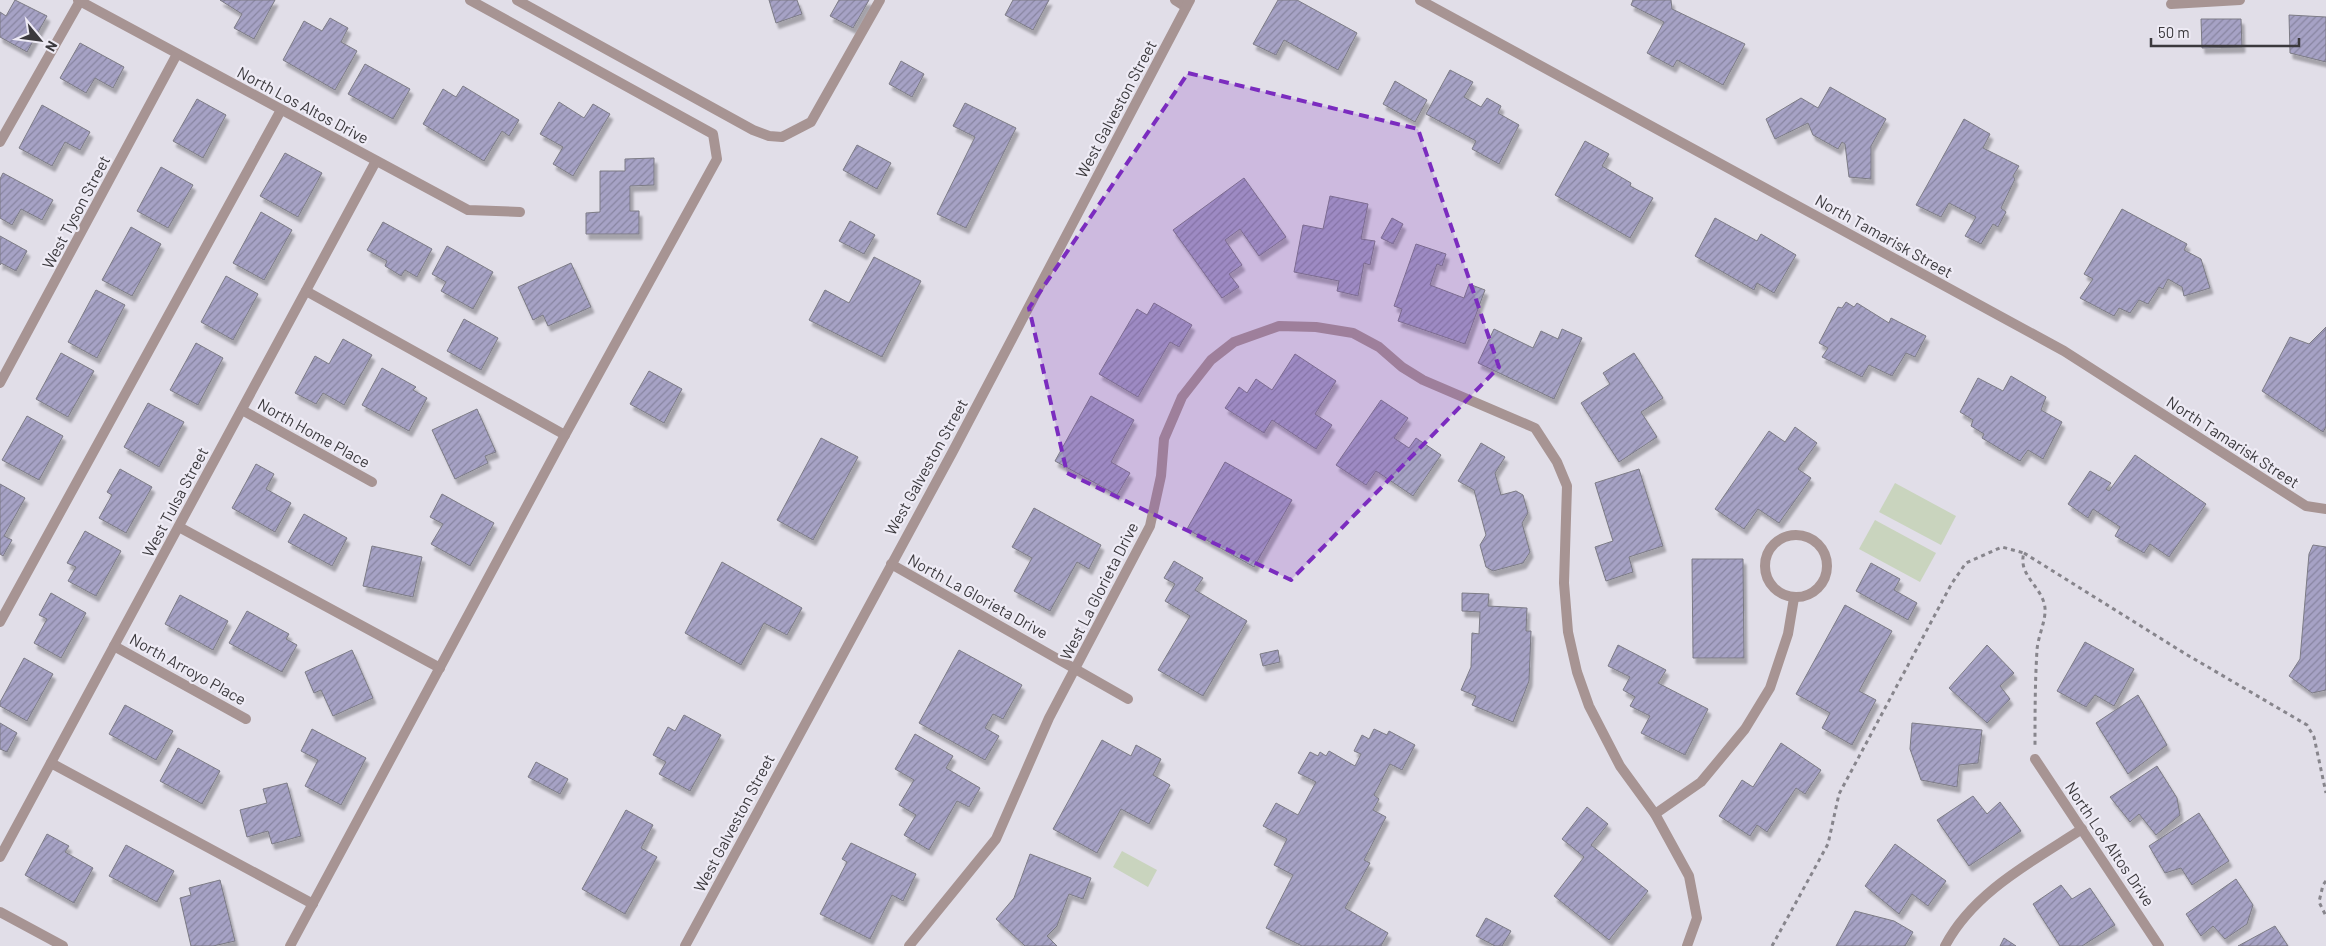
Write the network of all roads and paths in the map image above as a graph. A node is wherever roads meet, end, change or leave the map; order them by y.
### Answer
1 (79, 0) edge
2 (470, 0) edge
3 (516, 0) edge
4 (880, 0) edge
5 (1175, 0) edge
6 (1420, 0) edge
7 (2240, 0) edge
8 (1188, 4) edge
9 (2171, 4) dead end
10 (177, 54) junction
11 (281, 110) junction
12 (0, 142) edge
13 (376, 161) junction
14 (520, 212) dead end
15 (306, 291) junction
16 (0, 383) edge
17 (242, 410) junction
18 (564, 436) junction
19 (372, 482) dead end
20 (2326, 509) edge
21 (178, 527) junction
22 (2024, 553) junction
23 (891, 564) junction
24 (1794, 598) junction
25 (0, 622) edge
26 (114, 646) junction
27 (440, 668) junction
28 (1076, 669) junction
29 (1128, 699) dead end
30 (246, 719) dead end
31 (2035, 759) joint
32 (51, 763) junction
33 (2326, 793) edge
34 (1655, 814) junction
35 (2082, 828) junction
36 (0, 857) edge
37 (2326, 881) edge
38 (314, 904) junction
39 (0, 912) edge
40 (2326, 916) edge
41 (63, 946) edge
42 (290, 946) edge
43 (685, 946) edge
44 (909, 946) edge
45 (1687, 946) edge
46 (1772, 946) edge
47 (1945, 946) edge
48 (2159, 946) edge

1 - 10 street, North Los Altos Drive
1 - 12 street
2 - 18 street
3 - 4 street
5 - 8 street
6 - 20 street, North Tamarisk Street
7 - 9 street
8 - 23 street, West Galveston Street
10 - 11 street, North Los Altos Drive
10 - 16 street, West Tyson Street
11 - 13 street, North Los Altos Drive
11 - 25 street
13 - 14 street, North Los Altos Drive
13 - 15 street, West Tulsa Street
15 - 17 street, West Tulsa Street
15 - 18 street
17 - 19 street, North Home Place
17 - 21 street, West Tulsa Street
18 - 27 street
21 - 26 street, West Tulsa Street
21 - 27 street
22 - 31 path
22 - 33 path
22 - 46 path
23 - 28 street, North La Glorieta Drive
23 - 43 street, West Galveston Street
24 - 24 street
24 - 34 street
26 - 30 street, North Arroyo Place
26 - 32 street, West Tulsa Street
27 - 38 street
28 - 29 street, North La Glorieta Drive
28 - 34 street, West La Glorieta Drive
28 - 44 street, West La Glorieta Drive
31 - 35 street, North Los Altos Drive
32 - 36 street, West Tulsa Street
32 - 38 street
34 - 45 street, West La Glorieta Drive
35 - 47 street
35 - 48 street, North Los Altos Drive
37 - 40 path
38 - 42 street
39 - 41 street

